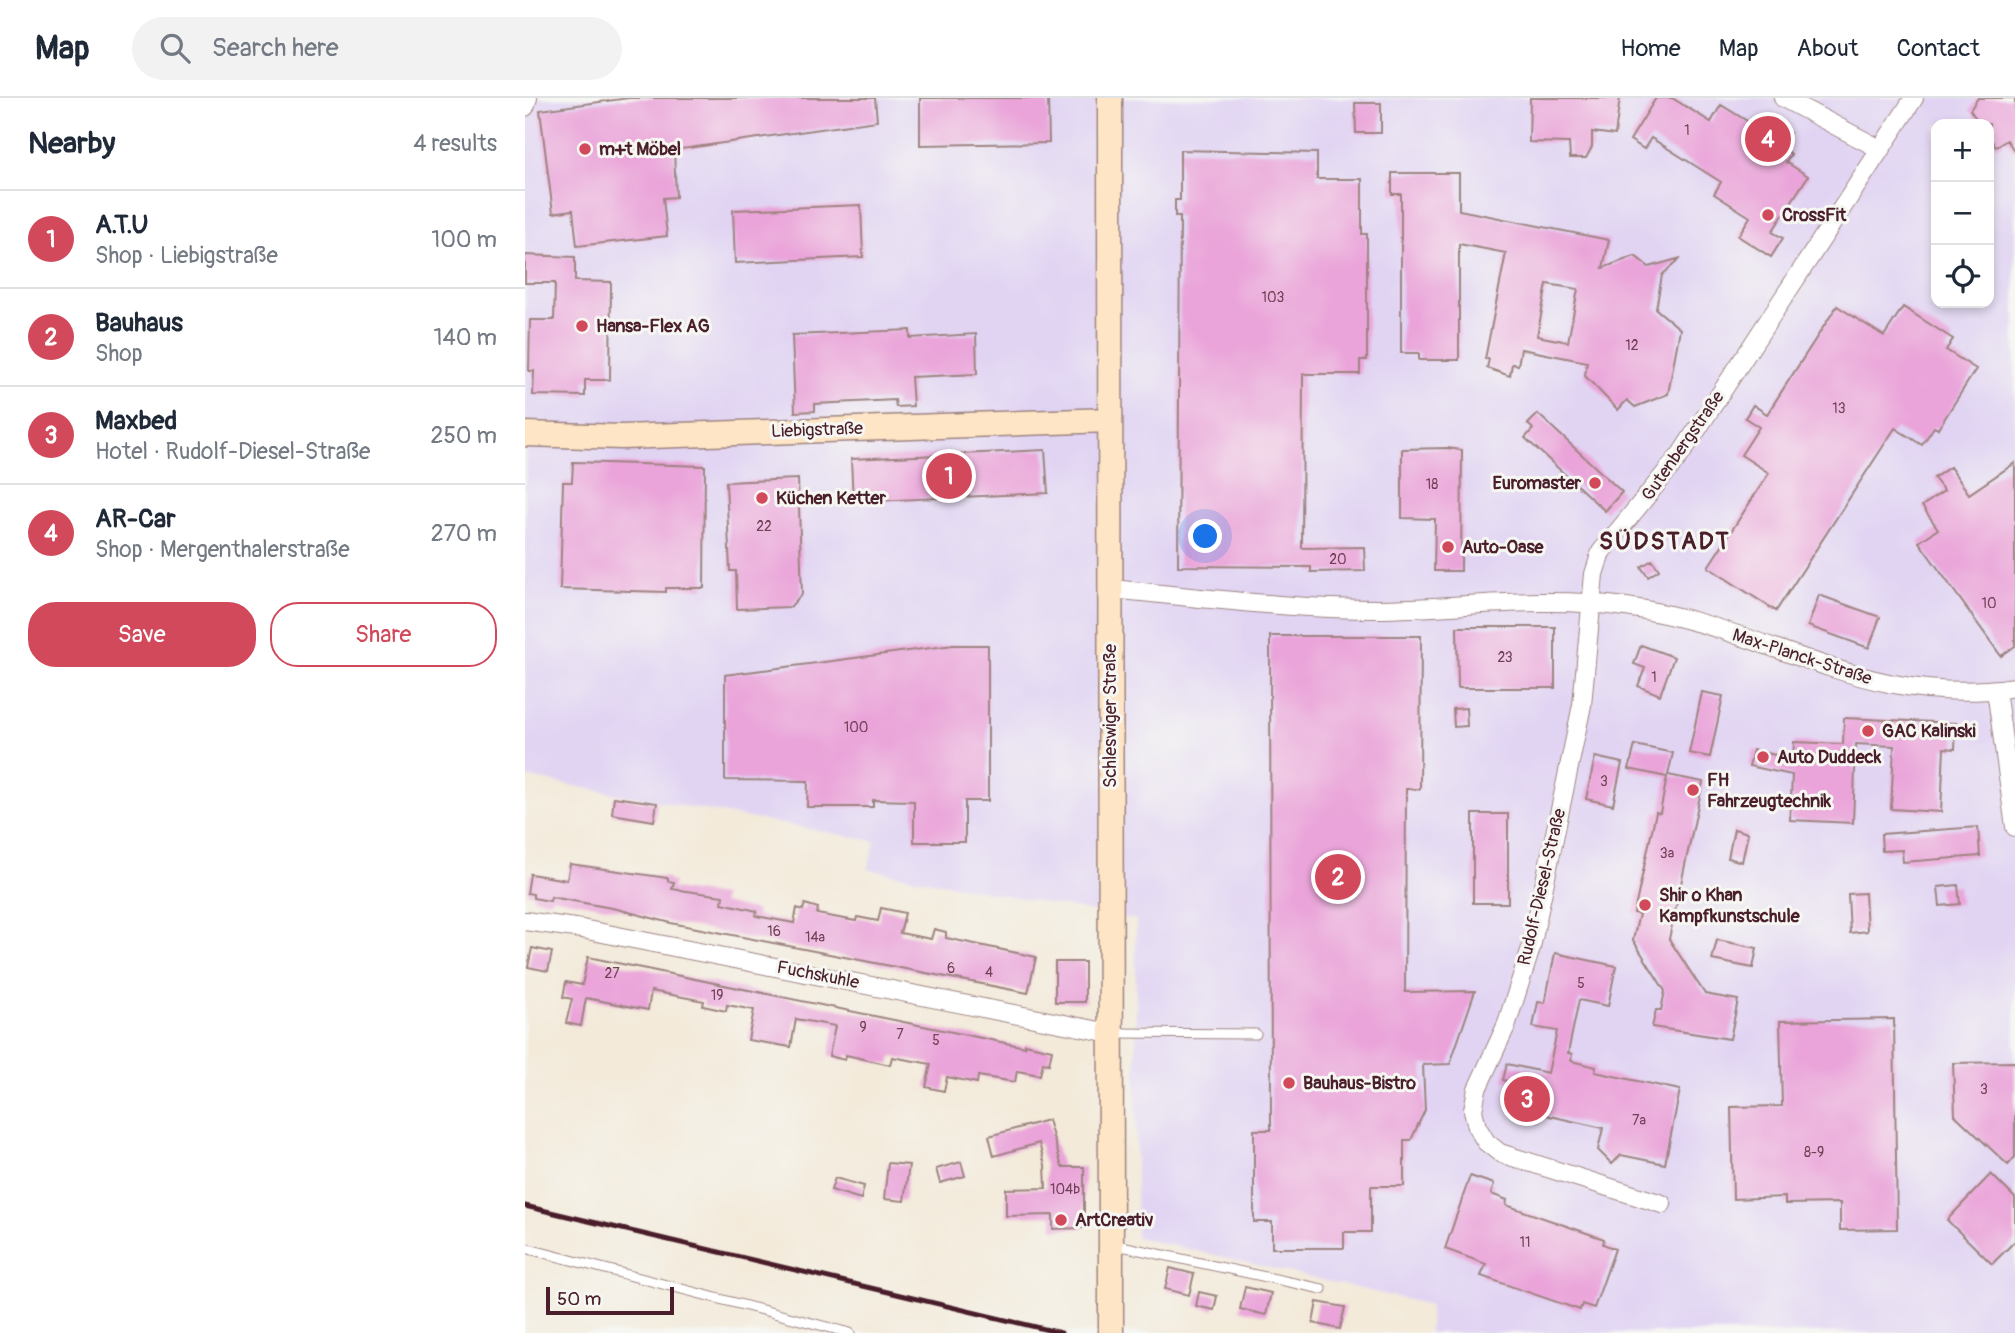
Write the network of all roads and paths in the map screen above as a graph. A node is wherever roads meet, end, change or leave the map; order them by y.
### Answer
1 (528, 98) edge
2 (1110, 98) edge
3 (1783, 98) edge
4 (1914, 98) edge
5 (525, 107) edge
6 (1880, 149) junction
7 (1110, 420) junction
8 (525, 434) edge
9 (1110, 589) junction
10 (1592, 602) junction
11 (2015, 687) edge
12 (1996, 690) junction
13 (2015, 827) edge
14 (525, 921) edge
15 (1110, 1033) junction
16 (1256, 1034) dead end
17 (1662, 1204) dead end
18 (1111, 1243) junction
19 (525, 1248) edge
20 (1322, 1289) dead end
21 (850, 1333) edge
22 (1111, 1333) edge

1 - 5 street
2 - 7 main road, Schleswiger Straße
3 - 6 street
4 - 6 street, Gutenbergstraße
6 - 10 street, Gutenbergstraße
7 - 8 main road, Liebigstraße
7 - 9 main road, Schleswiger Straße
9 - 10 street
9 - 15 main road, Schleswiger Straße
10 - 12 street, Max-Planck-Straße
10 - 17 street, Rudolf-Diesel-Straße
11 - 12 street, Max-Planck-Straße
12 - 13 street
14 - 15 street, Fuchskuhle
15 - 16 lane
15 - 18 main road, Schleswiger Straße
18 - 20 lane
18 - 22 main road, Schleswiger Straße
19 - 21 lane

